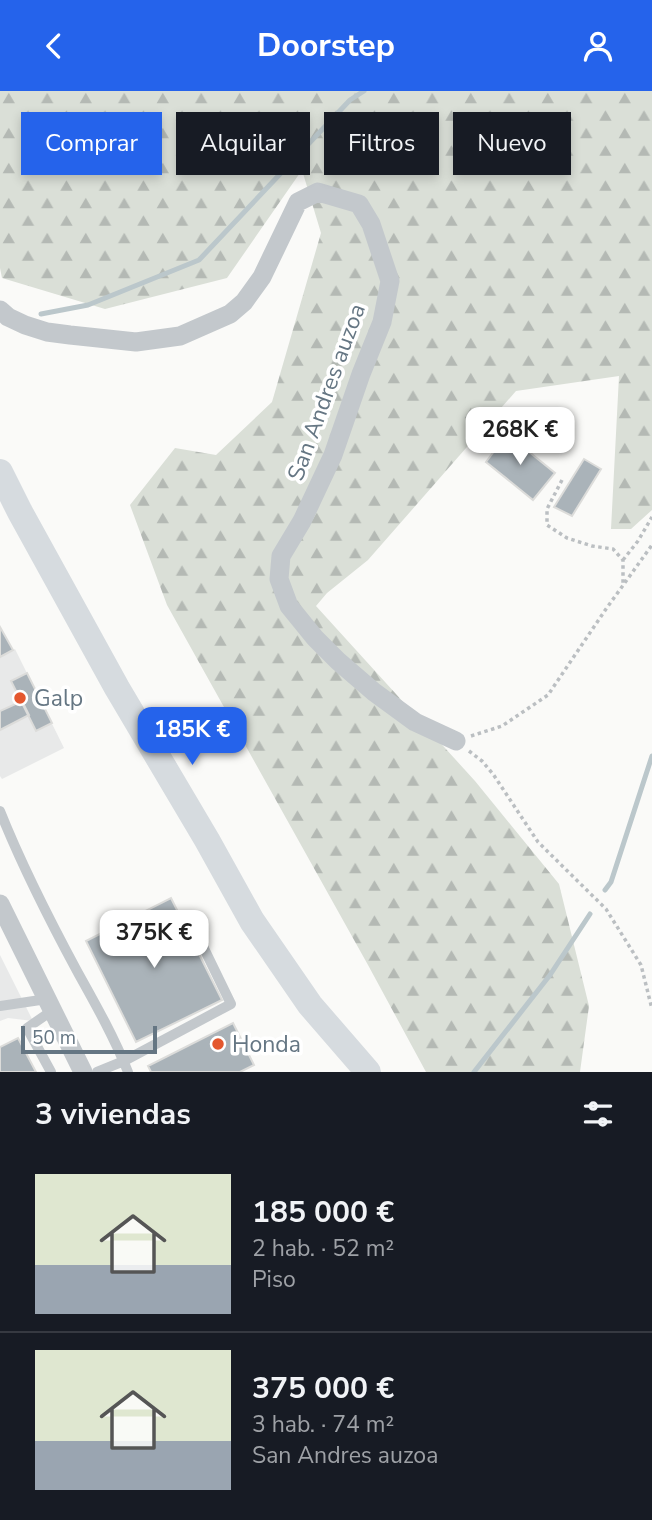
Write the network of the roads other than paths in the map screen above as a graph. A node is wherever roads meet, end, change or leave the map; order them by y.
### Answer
1 (0, 310) edge
2 (0, 472) edge
3 (456, 741) road end
4 (0, 811) edge
5 (0, 904) edge
6 (196, 932) dead end
7 (50, 1005) junction
8 (0, 1006) edge
9 (124, 1061) junction
10 (51, 1072) edge
11 (83, 1072) edge
12 (97, 1072) edge
13 (128, 1072) edge
14 (368, 1072) edge

1 - 3 street, San Andres auzoa
2 - 14 main road
4 - 9 lane
5 - 7 street
6 - 9 lane
7 - 8 lane
7 - 10 lane
7 - 11 street
9 - 12 lane
9 - 13 lane

